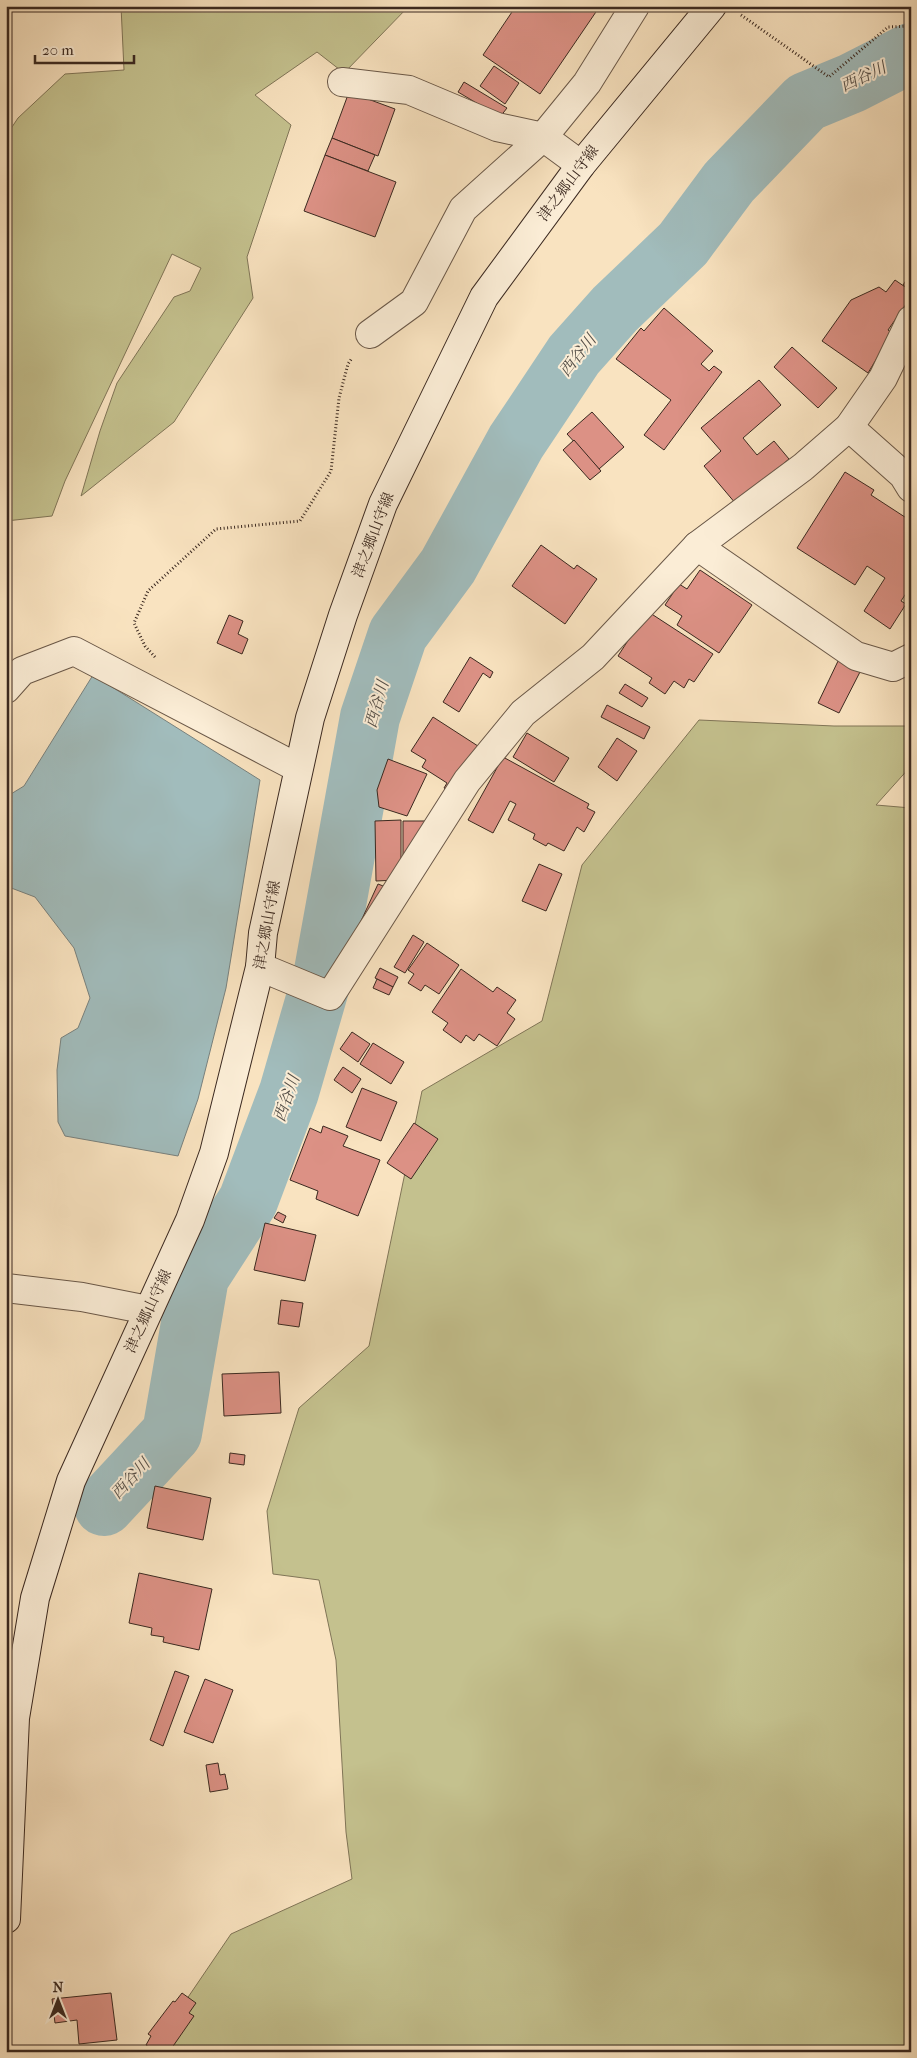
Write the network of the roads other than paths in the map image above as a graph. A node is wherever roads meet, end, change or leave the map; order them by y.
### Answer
1 (635, 6) edge
2 (724, 9) edge
3 (342, 82) dead end
4 (543, 137) junction
5 (581, 165) junction
6 (911, 320) edge
7 (370, 334) road end
8 (849, 427) junction
9 (911, 488) edge
10 (697, 546) junction
11 (911, 658) edge
12 (6, 689) edge
13 (298, 768) junction
14 (260, 967) junction
15 (6, 1288) edge
16 (148, 1310) junction
17 (6, 1919) edge

1 - 4 street
2 - 5 street, 津之郷山守線
3 - 4 street
4 - 5 street
4 - 7 street
5 - 13 street, 津之郷山守線
6 - 8 street
8 - 9 street
8 - 10 street
10 - 11 street
10 - 14 street
12 - 13 street
13 - 14 street, 津之郷山守線
14 - 16 street, 津之郷山守線
15 - 16 street
16 - 17 street, 津之郷山守線

